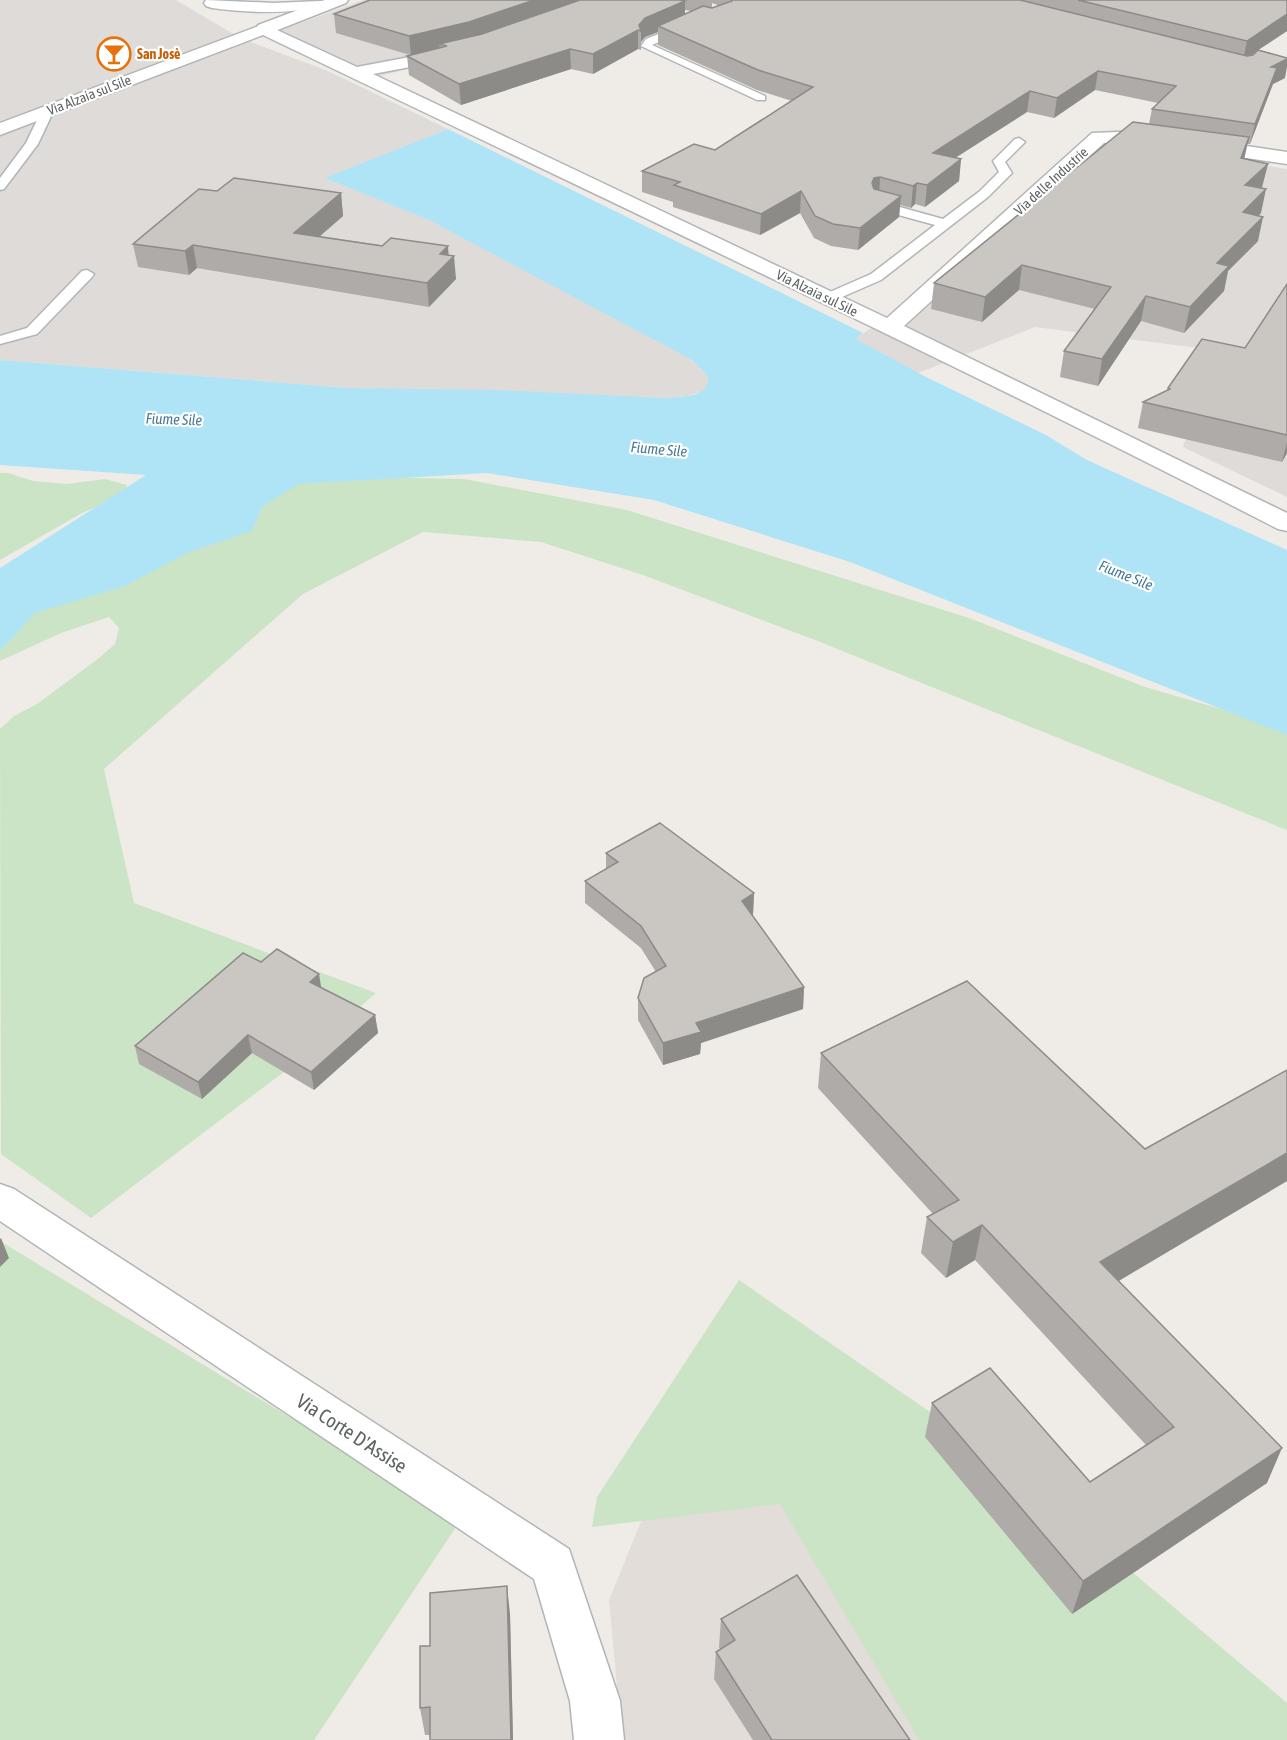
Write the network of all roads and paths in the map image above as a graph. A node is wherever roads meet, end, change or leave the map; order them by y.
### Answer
1 (338, 0) edge
2 (208, 2) edge
3 (694, 23) edge
4 (256, 32) junction
5 (468, 50) edge
6 (269, 54) junction
7 (178, 61) junction
8 (351, 69) junction
9 (761, 98) dead end
10 (48, 110) junction
11 (0, 129) edge
12 (1019, 142) dead end
13 (1287, 158) edge
14 (0, 186) edge
15 (878, 205) edge
16 (945, 224) junction
17 (87, 274) dead end
18 (828, 298) junction
19 (889, 328) junction
20 (0, 340) edge
21 (1287, 523) edge
22 (0, 1200) edge
23 (599, 1740) edge

1 - 2 street
1 - 4 street
2 - 4 street
3 - 9 lane
4 - 6 street
4 - 7 street, Via Alzaia sul Sile
4 - 8 street, Via Alzaia sul Sile
5 - 8 street
6 - 7 street, Via Alzaia sul Sile
6 - 8 street, Via Alzaia sul Sile
7 - 10 street, Via Alzaia sul Sile
8 - 18 street, Via Alzaia sul Sile
10 - 11 street, Via Alzaia sul Sile
10 - 14 lane
12 - 16 lane
13 - 19 street, Via delle Industrie
15 - 16 lane
16 - 18 lane
17 - 20 lane
18 - 19 street, Via Alzaia sul Sile
19 - 21 street, Via Alzaia sul Sile
22 - 23 street, Via Corte D'Assise

